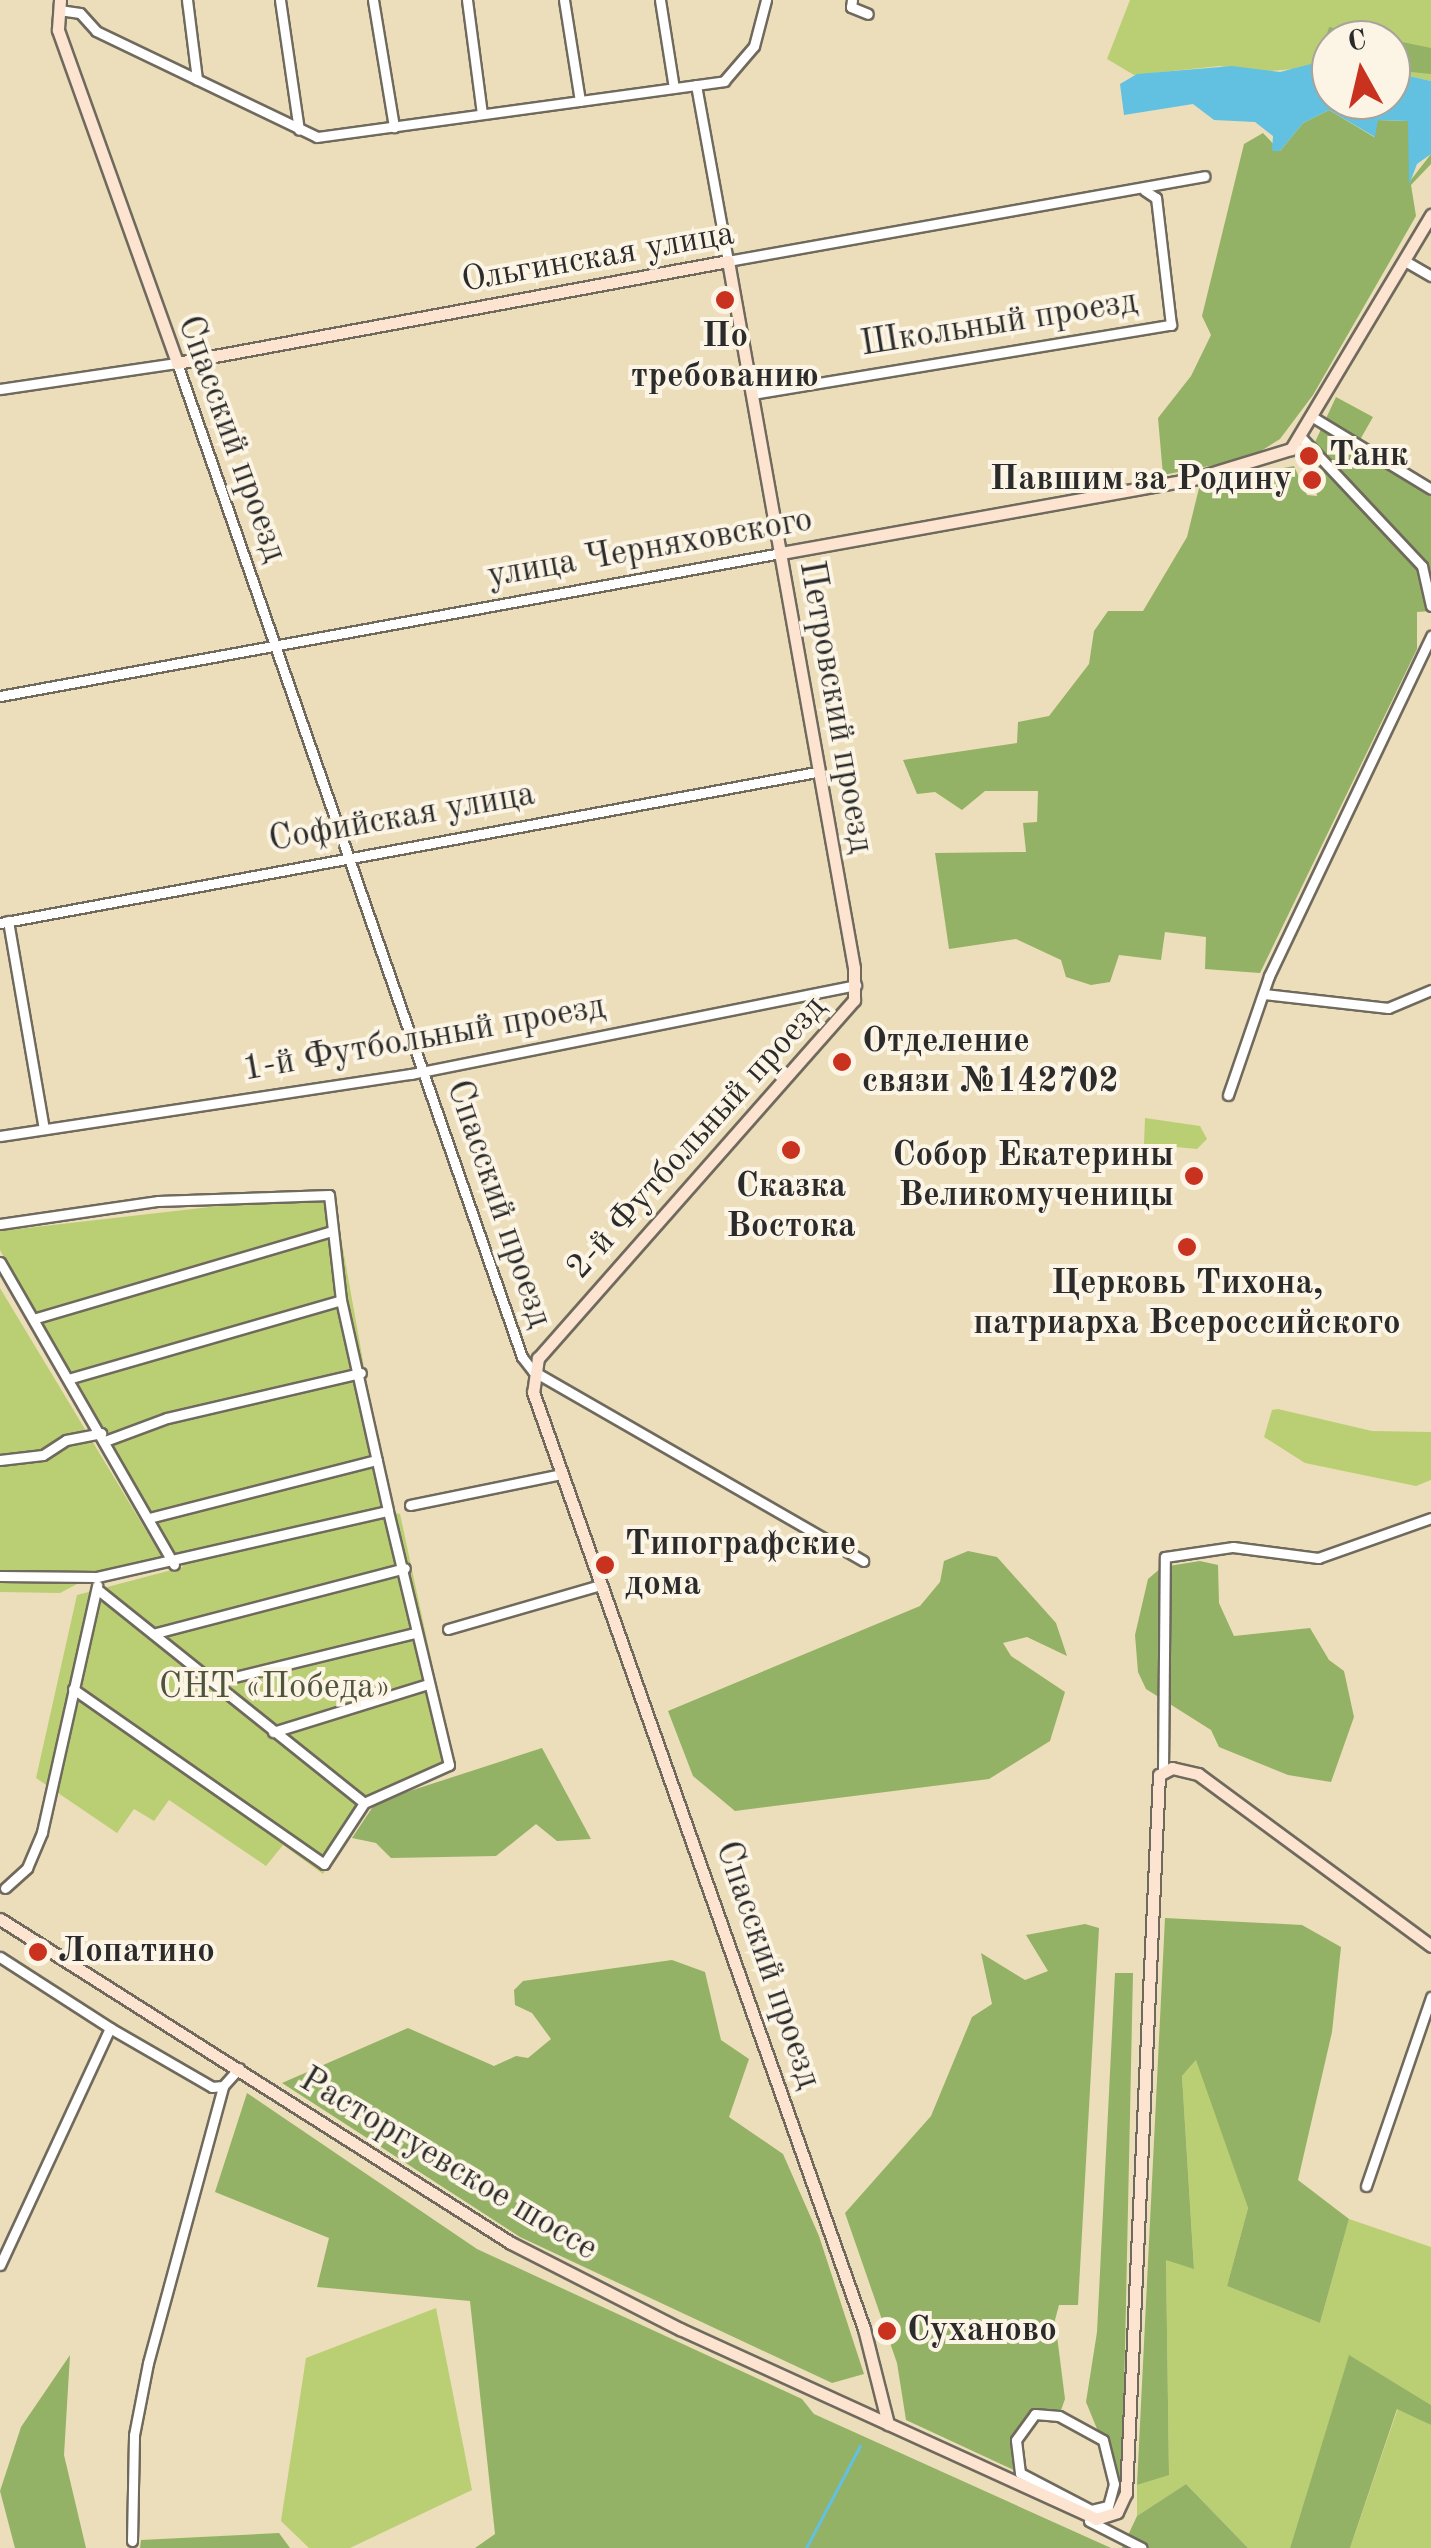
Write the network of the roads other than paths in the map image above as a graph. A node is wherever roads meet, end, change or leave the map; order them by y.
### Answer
1 (187, 0) edge
2 (280, 0) edge
3 (373, 0) edge
4 (467, 0) edge
5 (564, 0) edge
6 (660, 0) edge
7 (766, 0) edge
8 (852, 0) edge
9 (60, 5) edge
10 (868, 14) dead end
11 (197, 79) junction
12 (696, 84) junction
13 (674, 88) junction
14 (580, 101) junction
15 (482, 114) junction
16 (394, 127) junction
17 (298, 130) junction
18 (1204, 176) dead end
19 (1142, 190) junction
20 (1431, 216) edge
21 (1406, 260) junction
22 (728, 261) junction
23 (1431, 276) edge
24 (178, 363) junction
25 (0, 390) edge
26 (752, 394) junction
27 (1311, 416) junction
28 (1299, 435) junction
29 (1431, 490) edge
30 (781, 553) junction
31 (1431, 606) edge
32 (1431, 636) edge
33 (276, 645) junction
34 (0, 696) edge
35 (816, 772) junction
36 (349, 854) junction
37 (4, 922) edge
38 (856, 985) junction
39 (1431, 990) edge
40 (1264, 994) junction
41 (424, 1071) junction
42 (1228, 1094) dead end
43 (44, 1129) junction
44 (0, 1136) edge
45 (0, 1224) edge
46 (328, 1232) junction
47 (0, 1262) edge
48 (341, 1300) junction
49 (33, 1319) junction
50 (534, 1371) junction
51 (361, 1373) junction
52 (68, 1379) junction
53 (103, 1437) junction
54 (0, 1460) edge
55 (377, 1460) junction
56 (561, 1474) junction
57 (410, 1505) dead end
58 (391, 1514) junction
59 (149, 1518) junction
60 (1431, 1518) edge
61 (863, 1562) dead end
62 (174, 1564) junction
63 (404, 1568) junction
64 (0, 1576) edge
65 (97, 1583) junction
66 (600, 1585) junction
67 (448, 1629) dead end
68 (156, 1633) junction
69 (415, 1633) junction
70 (214, 1682) junction
71 (428, 1684) junction
72 (73, 1689) junction
73 (273, 1732) junction
74 (1164, 1770) junction
75 (364, 1803) junction
76 (6, 1888) dead end
77 (0, 1918) edge
78 (1431, 1946) edge
79 (0, 1957) edge
80 (1431, 1997) edge
81 (110, 2028) junction
82 (239, 2068) junction
83 (223, 2086) junction
84 (1366, 2186) dead end
85 (0, 2264) edge
86 (888, 2424) junction
87 (1108, 2506) joint
88 (1082, 2517) junction
89 (132, 2540) dead end
90 (1142, 2548) edge

1 - 11 street
2 - 17 street
3 - 16 street
4 - 15 street
5 - 14 street
6 - 13 street
7 - 12 street
8 - 10 street
9 - 11 street
9 - 24 street, Спасский проезд
11 - 17 street
12 - 13 street
12 - 22 street
13 - 14 street
14 - 15 street
15 - 16 street
16 - 17 street
18 - 19 street, Ольгинская улица
19 - 22 street, Ольгинская улица
19 - 26 street, Школьный проезд
20 - 21 street
21 - 23 street
21 - 27 street
22 - 24 street, Ольгинская улица
22 - 26 street, Петровский проезд
24 - 25 street, Ольгинская улица
24 - 33 street, Спасский проезд
26 - 30 street, Петровский проезд
27 - 28 street
27 - 29 street
28 - 30 street, улица Черняховского
28 - 31 street
30 - 33 street, улица Черняховского
30 - 35 street, Петровский проезд
32 - 40 street
33 - 34 street, улица Черняховского
33 - 36 street, Спасский проезд
35 - 36 street, Софийская улица
35 - 38 street, Петровский проезд
36 - 37 street, Софийская улица
36 - 41 street, Спасский проезд
37 - 43 street
38 - 41 street, 1-й Футбольный проезд
38 - 50 street, 2-й Футбольный проезд
39 - 40 street
40 - 42 street
41 - 43 street, 1-й Футбольный проезд
41 - 50 street, Спасский проезд
43 - 44 street, 1-й Футбольный проезд
45 - 46 street
46 - 48 street
46 - 49 street
47 - 49 street
48 - 51 street
48 - 52 street
49 - 52 street
50 - 56 street, Спасский проезд
50 - 61 street
51 - 53 street
51 - 55 street
52 - 53 street
53 - 54 street
53 - 59 street
55 - 58 street
55 - 59 street
56 - 57 street
56 - 66 street, Спасский проезд
58 - 62 street
58 - 63 street
59 - 62 street
60 - 74 street
62 - 65 street
63 - 68 street
63 - 69 street
64 - 65 street
65 - 68 street
65 - 72 street
66 - 67 street
66 - 86 street, Спасский проезд
68 - 70 street
69 - 70 street
69 - 71 street
70 - 73 street
71 - 73 street
71 - 75 street
72 - 75 street
72 - 76 street
73 - 75 street
74 - 78 street
74 - 88 street
77 - 82 street, Расторгуевское шоссе
79 - 81 street
80 - 84 street
81 - 83 street
81 - 85 street
82 - 83 street
82 - 86 street, Расторгуевское шоссе
83 - 89 street
86 - 88 street, Расторгуевское шоссе
87 - 87 street
88 - 90 street

